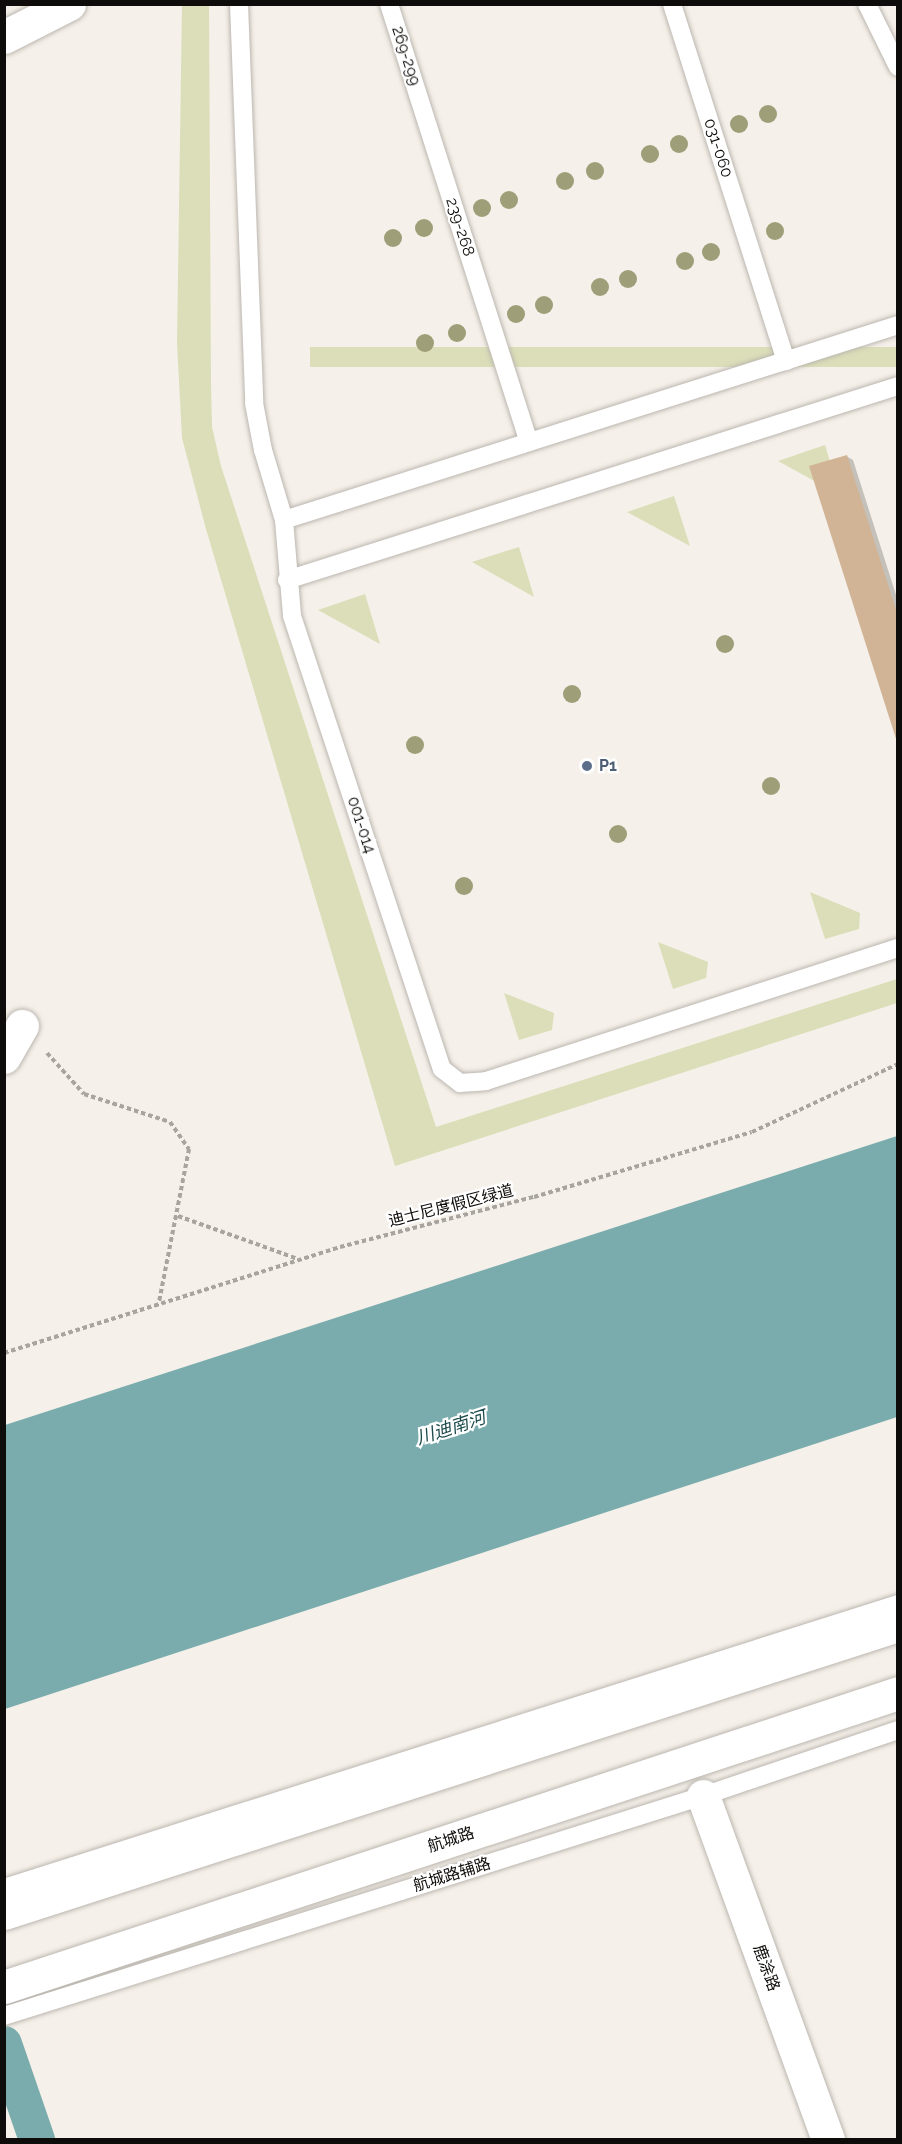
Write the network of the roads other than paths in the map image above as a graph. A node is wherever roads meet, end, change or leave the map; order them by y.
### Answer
1 (69, 4) edge
2 (239, 4) edge
3 (389, 4) edge
4 (672, 4) edge
5 (867, 4) edge
6 (4, 36) edge
7 (897, 67) edge
8 (422, 108) joint
9 (897, 325) edge
10 (786, 361) junction
11 (897, 386) edge
12 (529, 442) junction
13 (284, 520) junction
14 (287, 580) junction
15 (897, 948) edge
16 (22, 1026) road end
17 (4, 1057) edge
18 (897, 1604) edge
19 (897, 1624) edge
20 (897, 1693) edge
21 (897, 1730) edge
22 (704, 1796) junction
23 (13, 1898) edge
24 (60, 1983) junction
25 (4, 1987) edge
26 (4, 2016) edge
27 (828, 2139) edge

1 - 6 main road
2 - 13 lane, 001-014
3 - 8 lane, 269-299
4 - 10 lane, 031-060
5 - 7 lane
8 - 12 lane, 239-268
9 - 10 lane
10 - 12 lane
11 - 14 lane
12 - 13 lane
13 - 14 lane, 001-014
14 - 15 lane, 001-014
16 - 17 main road
18 - 23 lane
19 - 23 main road
20 - 24 main road, 航城路
21 - 22 lane, 航城路辅路
22 - 24 lane, 航城路辅路
22 - 27 main road, 鹿涂路
24 - 25 main road, 航城路
24 - 26 lane, 航城路辅路

